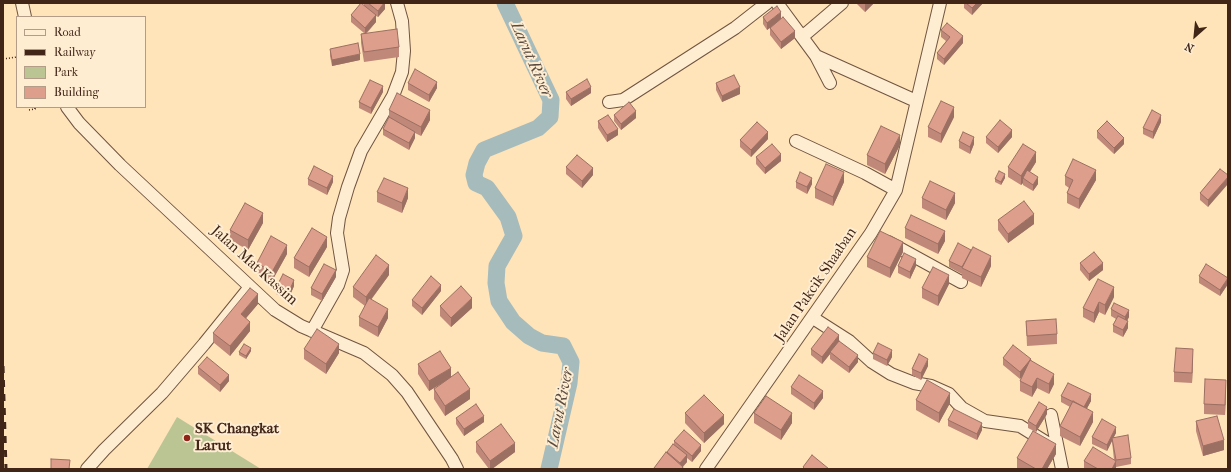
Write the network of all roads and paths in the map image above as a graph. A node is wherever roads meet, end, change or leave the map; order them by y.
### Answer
1 (22, 3) edge
2 (397, 3) edge
3 (767, 3) edge
4 (777, 3) edge
5 (842, 3) edge
6 (940, 3) edge
7 (25, 16) edge
8 (802, 37) junction
9 (816, 56) junction
10 (16, 57) edge
11 (3, 59) edge
12 (830, 83) dead end
13 (916, 101) junction
14 (608, 102) dead end
15 (29, 108) edge
16 (36, 108) edge
17 (68, 108) edge
18 (796, 142) dead end
19 (896, 190) junction
20 (871, 233) junction
21 (961, 282) dead end
22 (250, 287) junction
23 (813, 318) junction
24 (312, 331) junction
25 (1051, 415) dead end
26 (1057, 449) junction
27 (87, 469) edge
28 (457, 469) edge
29 (706, 469) edge
30 (1062, 469) edge

1 - 7 street
2 - 24 street
3 - 14 street
4 - 8 street
5 - 8 street
6 - 13 street, Jalan Pakcik Shaaban
8 - 9 street
9 - 12 street
9 - 13 street
10 - 11 path
13 - 19 street, Jalan Pakcik Shaaban
15 - 16 path
17 - 22 street, Jalan Mat Kassim
18 - 19 street
19 - 20 street, Jalan Pakcik Shaaban
20 - 21 street
20 - 23 street, Jalan Pakcik Shaaban
22 - 24 street, Jalan Mat Kassim
22 - 27 street
23 - 26 street
23 - 29 street, Jalan Pakcik Shaaban
24 - 28 street, Jalan Mat Kassim
25 - 26 street
26 - 30 street

